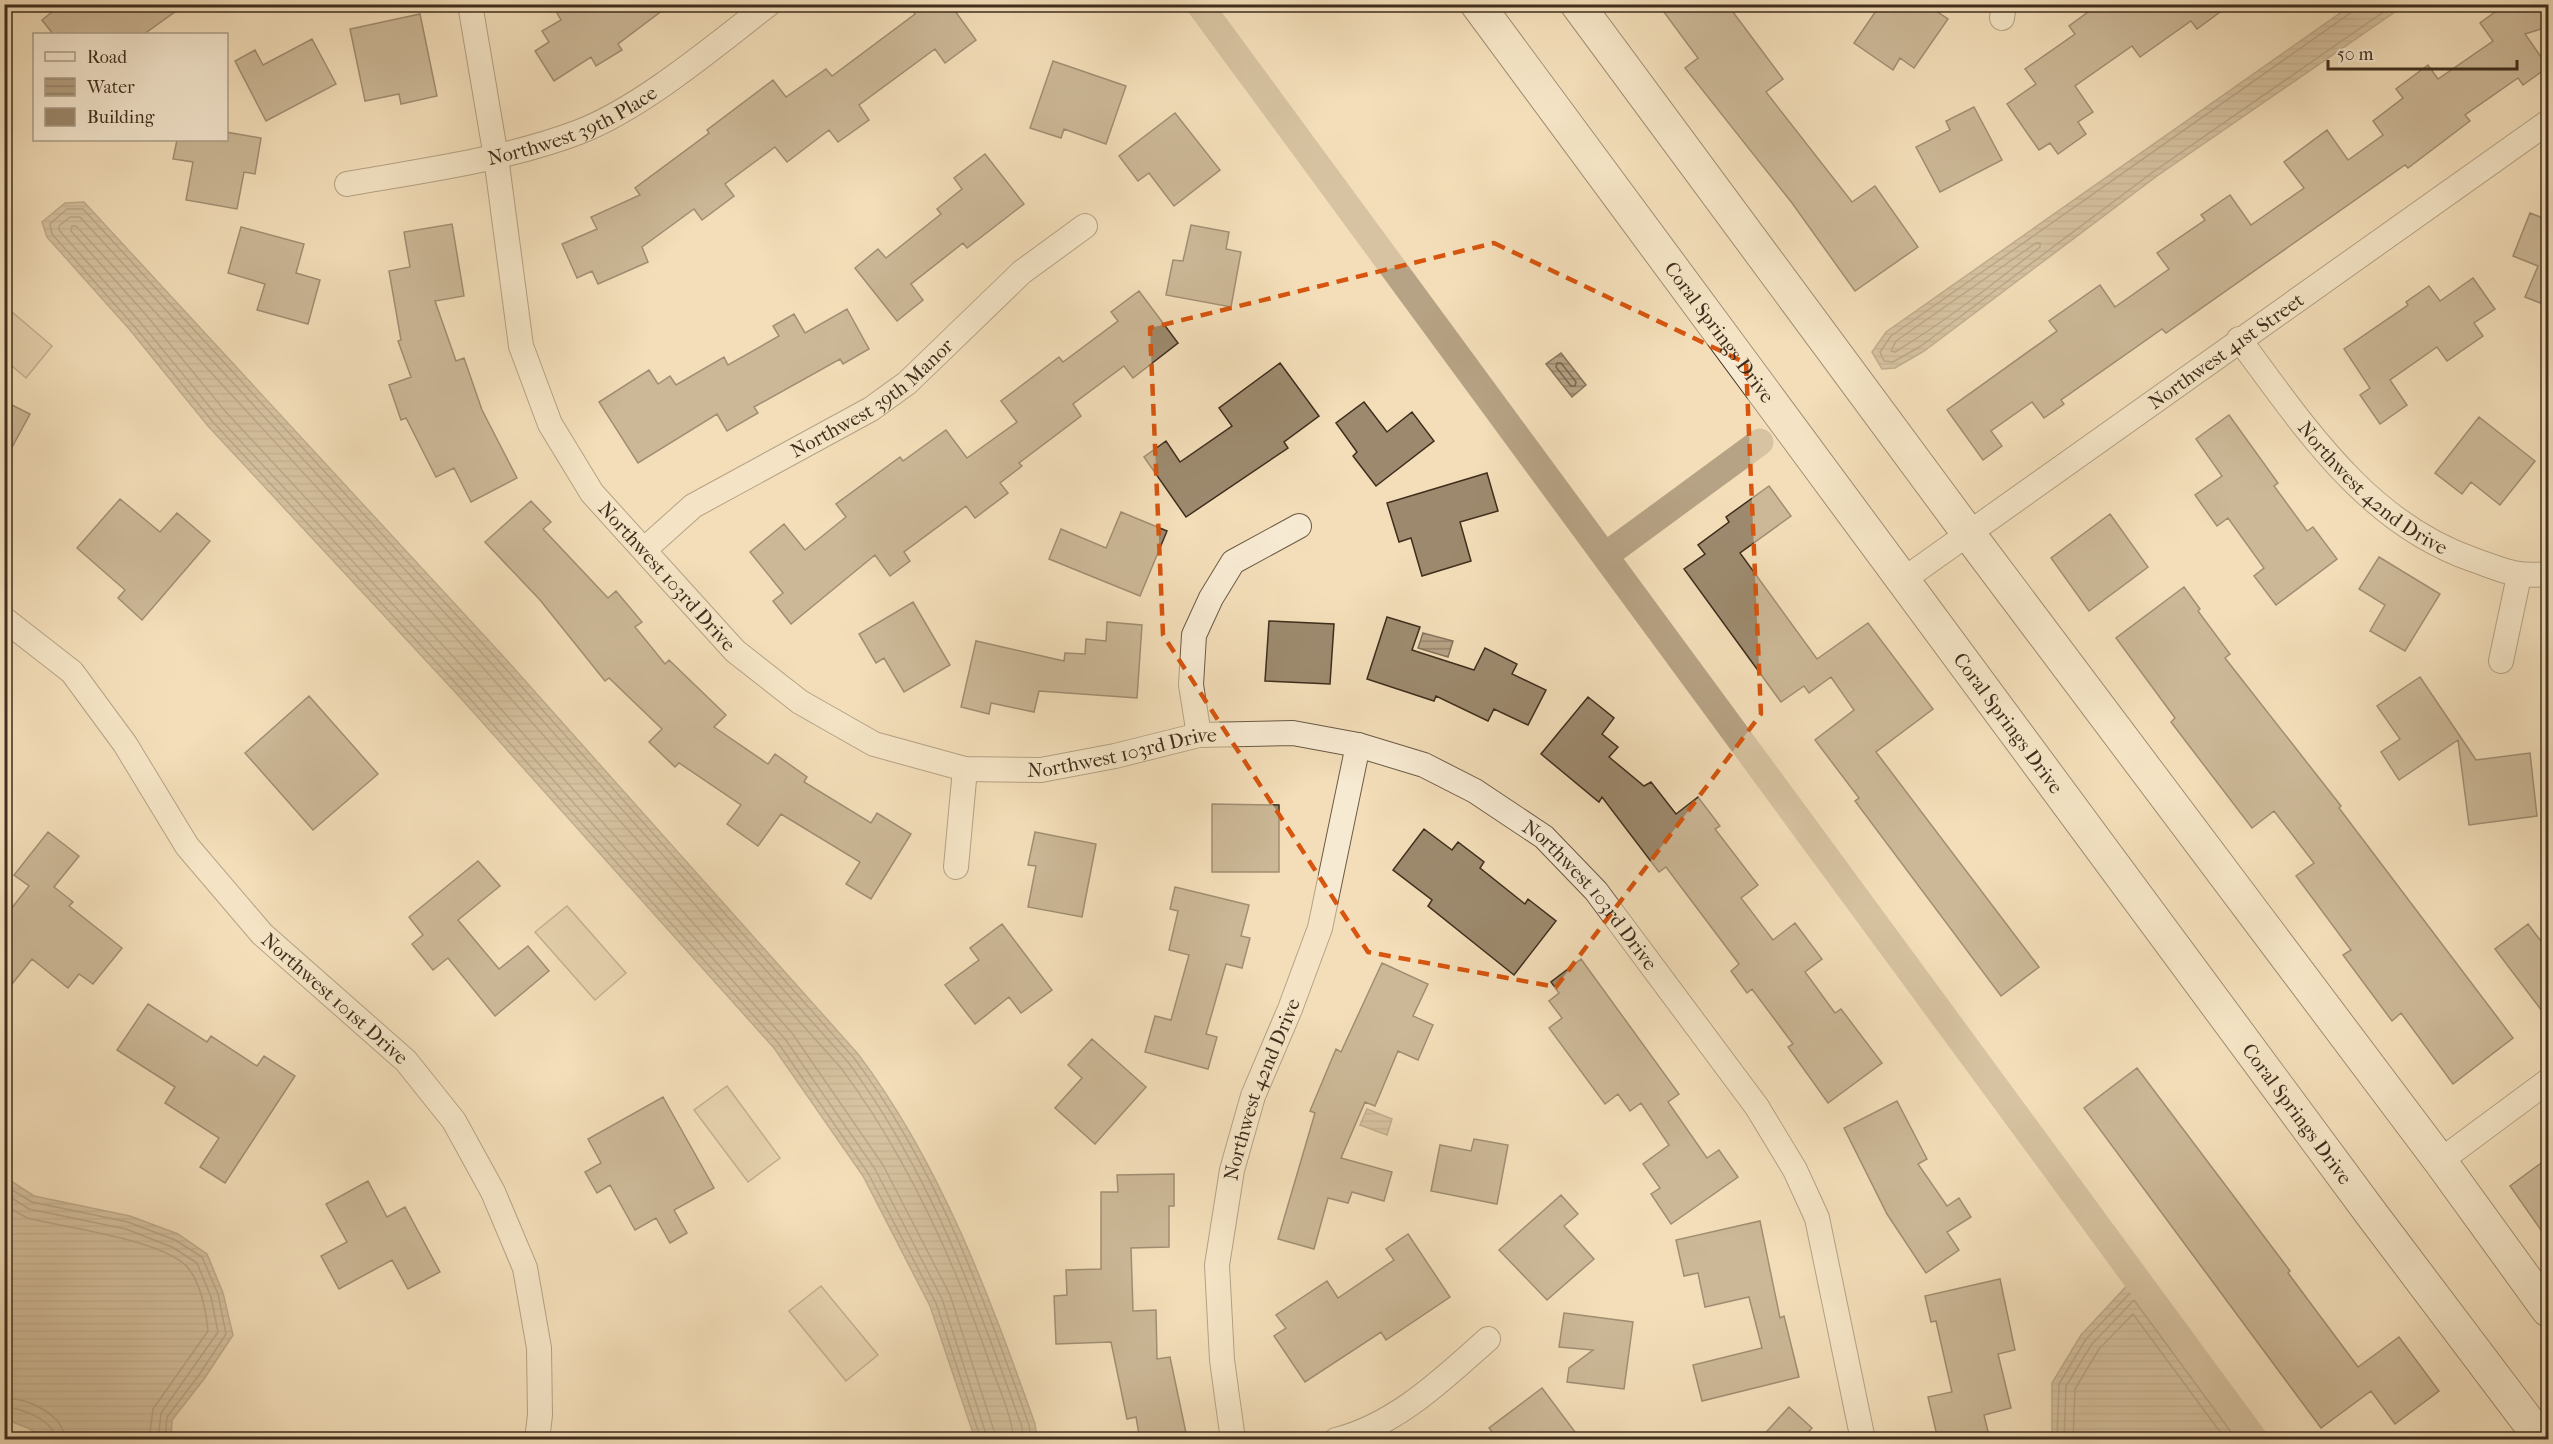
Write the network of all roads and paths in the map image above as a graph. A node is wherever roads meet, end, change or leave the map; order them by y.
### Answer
1 (470, 4) edge
2 (769, 4) edge
3 (1477, 4) edge
4 (1577, 4) edge
5 (2548, 122) edge
6 (496, 158) junction
7 (347, 184) dead end
8 (1085, 226) dead end
9 (2239, 339) junction
10 (1299, 526) dead end
11 (1968, 532) junction
12 (645, 549) junction
13 (2548, 574) edge
14 (2519, 576) junction
15 (1903, 580) junction
16 (4, 620) edge
17 (2501, 661) dead end
18 (1199, 735) junction
19 (1358, 746) junction
20 (965, 770) junction
21 (956, 867) dead end
22 (2548, 1081) edge
23 (2440, 1161) junction
24 (2548, 1310) edge
25 (1488, 1339) dead end
26 (537, 1440) edge
27 (1233, 1440) edge
28 (1336, 1440) edge
29 (1863, 1440) edge
30 (2542, 1440) edge

1 - 6 street, Northwest 103rd Drive
2 - 6 street, Northwest 39th Place
3 - 15 main road, Coral Springs Drive
4 - 11 main road
5 - 9 street, Northwest 41st Street
6 - 7 street, Northwest 39th Place
6 - 12 street, Northwest 103rd Drive
8 - 12 street, Northwest 39th Manor
9 - 11 street, Northwest 41st Street
9 - 14 street, Northwest 42nd Drive
10 - 18 street
11 - 15 street, Northwest 41st Street
11 - 23 main road
12 - 20 street, Northwest 103rd Drive
13 - 14 street, Northwest 42nd Drive
14 - 17 street
15 - 30 main road, Coral Springs Drive
16 - 26 street, Northwest 101st Drive
18 - 19 street, Northwest 103rd Drive
18 - 20 street, Northwest 103rd Drive
19 - 27 street, Northwest 42nd Drive
19 - 29 street, Northwest 103rd Drive
20 - 21 street
22 - 23 street
23 - 24 main road
25 - 28 street

